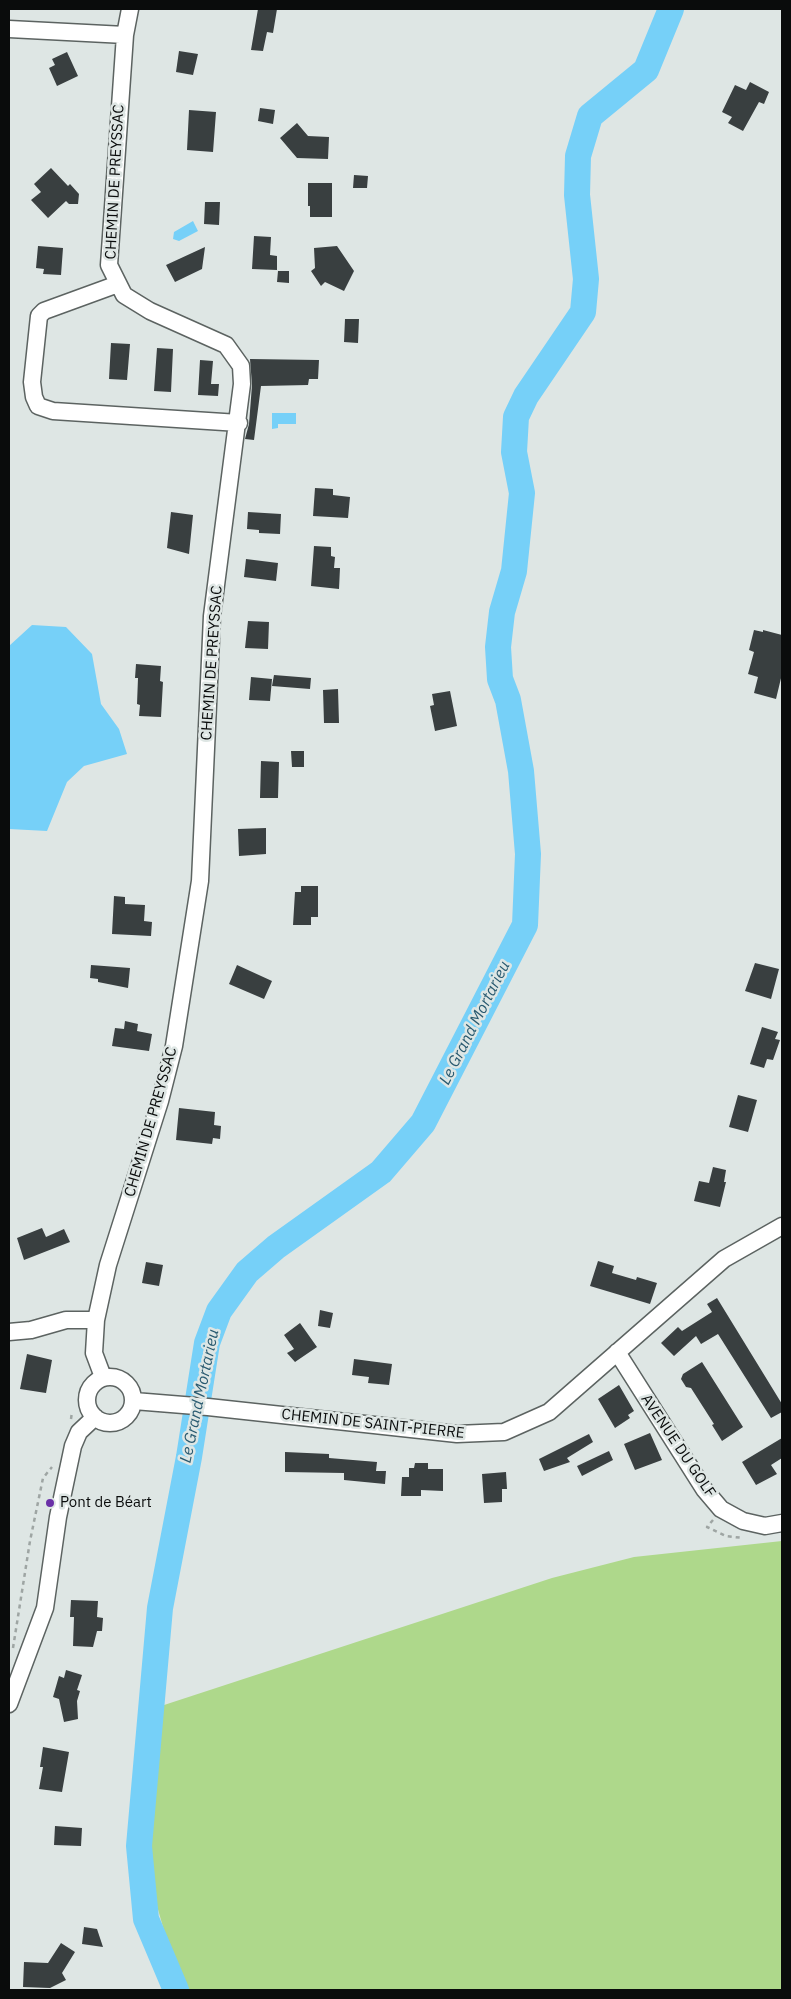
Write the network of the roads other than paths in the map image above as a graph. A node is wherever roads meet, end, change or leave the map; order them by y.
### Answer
1 (130, 9) edge
2 (9, 29) edge
3 (125, 35) junction
4 (118, 284) junction
5 (239, 423) junction
6 (782, 1226) edge
7 (96, 1320) junction
8 (9, 1332) edge
9 (617, 1352) junction
10 (104, 1377) junction
11 (134, 1401) junction
12 (95, 1417) junction
13 (782, 1523) edge
14 (9, 1704) edge

1 - 3 street, CHEMIN DE PREYSSAC
2 - 3 street
3 - 4 street, CHEMIN DE PREYSSAC
4 - 5 street, CHEMIN DE PREYSSAC
4 - 5 street
5 - 7 street, CHEMIN DE PREYSSAC
6 - 9 street, CHEMIN DE SAINT-PIERRE
7 - 8 street
7 - 10 street, CHEMIN DE PREYSSAC
9 - 11 street, CHEMIN DE SAINT-PIERRE
9 - 13 street, AVENUE DU GOLF
10 - 11 street
10 - 12 street
11 - 12 street
12 - 14 street

